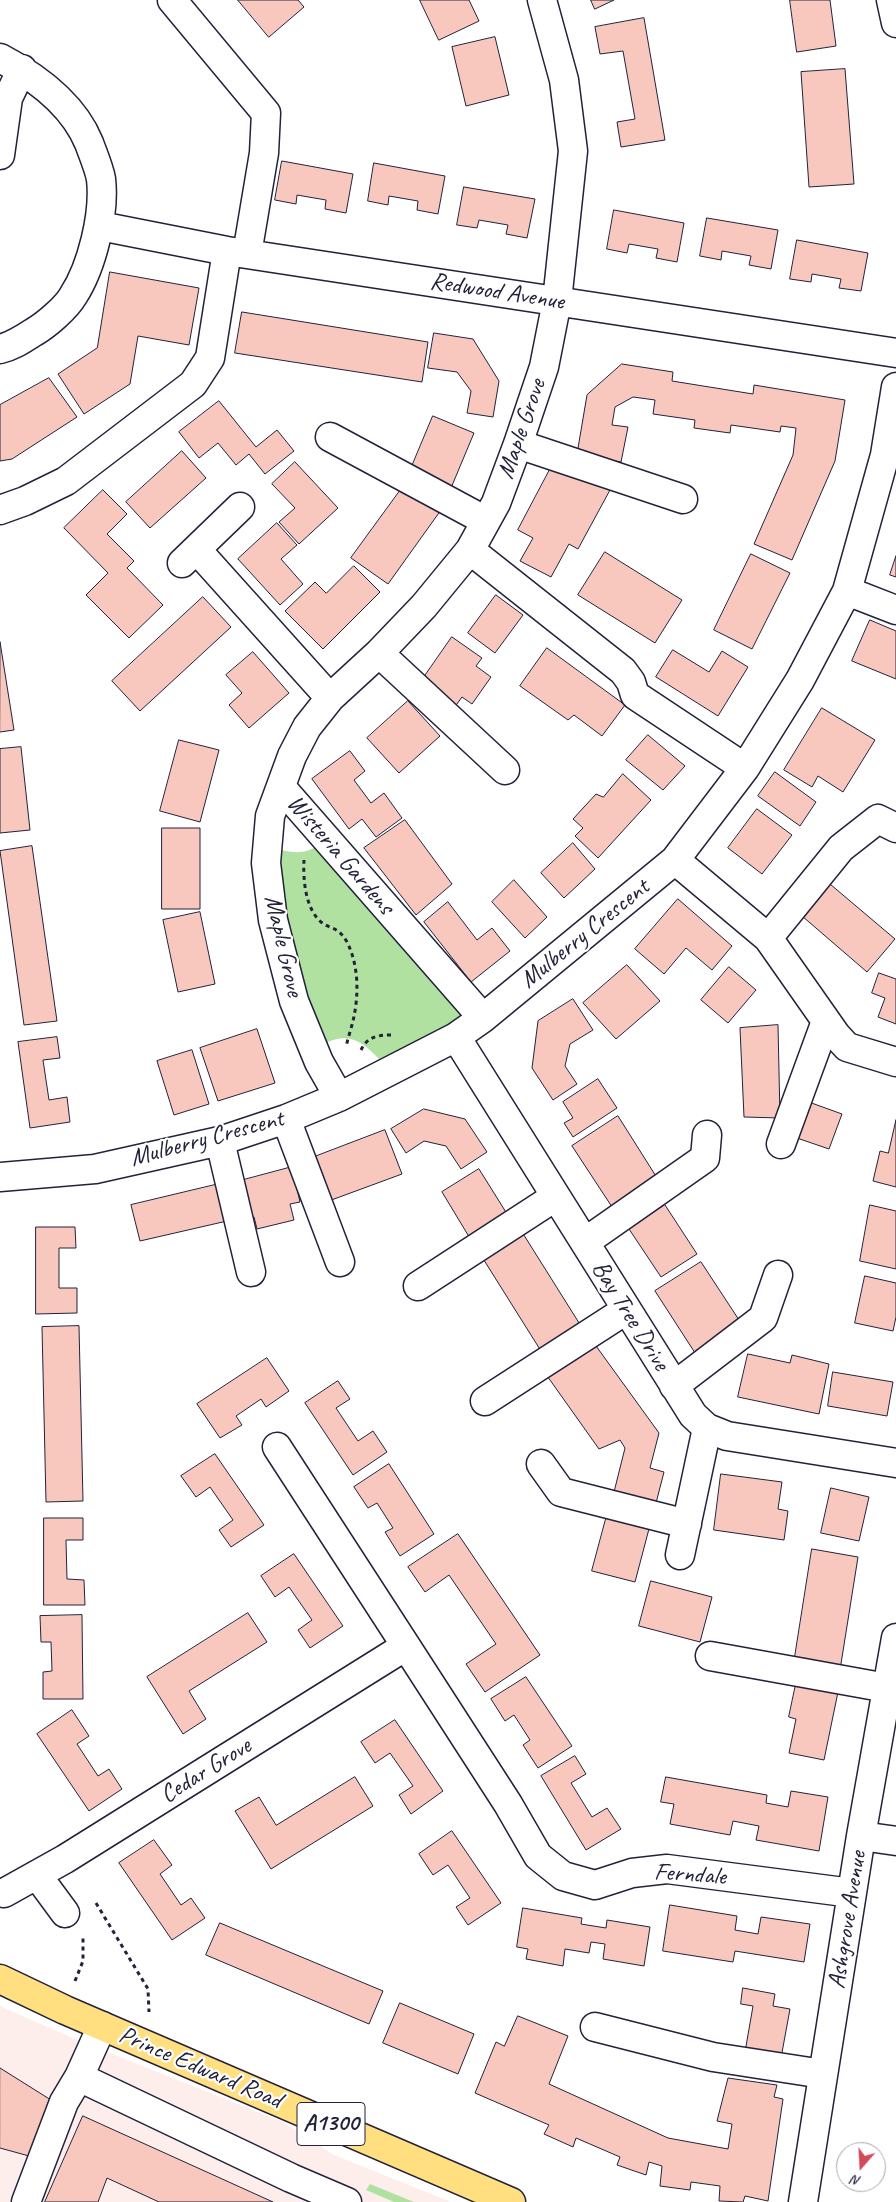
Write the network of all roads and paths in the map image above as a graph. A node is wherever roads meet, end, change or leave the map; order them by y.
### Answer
1 (172, 0) edge
2 (542, 0) edge
3 (891, 0) edge
4 (896, 23) edge
5 (11, 63) edge
6 (0, 155) edge
7 (100, 226) junction
8 (237, 252) junction
9 (557, 301) junction
10 (0, 349) edge
11 (896, 353) edge
12 (896, 388) edge
13 (330, 437) dead end
14 (518, 444) junction
15 (683, 499) dead end
16 (240, 507) dead end
17 (0, 510) edge
18 (486, 521) junction
19 (470, 550) junction
20 (848, 591) junction
21 (896, 610) edge
22 (379, 653) junction
23 (330, 698) junction
24 (745, 768) junction
25 (505, 770) dead end
26 (281, 787) junction
27 (896, 828) edge
28 (304, 852) dead end
29 (675, 860) junction
30 (768, 938) junction
31 (483, 1018) junction
32 (826, 1021) junction
33 (456, 1037) junction
34 (348, 1039) dead end
35 (896, 1062) edge
36 (339, 1097) junction
37 (286, 1119) junction
38 (707, 1135) dead end
39 (220, 1141) junction
40 (781, 1144) dead end
41 (0, 1177) edge
42 (555, 1197) junction
43 (585, 1242) junction
44 (340, 1262) dead end
45 (251, 1272) dead end
46 (778, 1275) dead end
47 (418, 1286) dead end
48 (626, 1310) junction
49 (674, 1386) junction
50 (485, 1401) dead end
51 (706, 1428) junction
52 (277, 1447) dead end
53 (896, 1463) edge
54 (540, 1464) dead end
55 (687, 1524) junction
56 (680, 1555) dead end
57 (896, 1638) edge
58 (406, 1646) junction
59 (710, 1656) dead end
60 (887, 1688) junction
61 (861, 1836) junction
62 (896, 1841) edge
63 (37, 1874) junction
64 (4, 1893) dead end
65 (852, 1893) junction
66 (95, 1901) dead end
67 (65, 1913) dead end
68 (0, 1979) edge
69 (102, 2026) junction
70 (595, 2026) dead end
71 (151, 2046) junction
72 (823, 2074) junction
73 (79, 2077) junction
74 (26, 2202) edge
75 (347, 2202) edge
76 (511, 2202) edge
77 (803, 2202) edge

1 - 8 street
2 - 9 street, Maple Grove
3 - 4 street
5 - 6 street
5 - 7 street
7 - 8 street, Redwood Avenue
7 - 10 street
8 - 9 street, Redwood Avenue
8 - 17 street
9 - 11 street, Redwood Avenue
9 - 14 street, Maple Grove
12 - 20 street, Mulberry Crescent
13 - 18 street
14 - 15 street
14 - 18 street, Maple Grove
16 - 23 street
18 - 19 street, Maple Grove
19 - 22 street, Wisteria Gardens
19 - 24 street
20 - 21 street
20 - 24 street, Mulberry Crescent
22 - 23 street, Wisteria Gardens
22 - 25 street
23 - 26 street, Wisteria Gardens
24 - 29 street, Mulberry Crescent
26 - 31 street, Wisteria Gardens
26 - 36 street, Maple Grove
27 - 30 street
28 - 34 path
29 - 30 street
29 - 31 street, Mulberry Crescent
30 - 32 street
31 - 33 street, Mulberry Crescent
32 - 35 street
32 - 40 street
33 - 36 street, Mulberry Crescent
33 - 42 street, Bay Tree Drive
36 - 37 street, Mulberry Crescent
37 - 39 street, Mulberry Crescent
37 - 44 street
38 - 43 street
39 - 41 street, Mulberry Crescent
39 - 45 street
42 - 43 street, Bay Tree Drive
42 - 47 street
43 - 48 street, Bay Tree Drive
46 - 49 street
48 - 49 street, Bay Tree Drive
48 - 50 street
49 - 51 street, Bay Tree Drive
51 - 53 street, Bay Tree Drive
51 - 55 street
52 - 58 street
54 - 55 street
55 - 56 street
57 - 60 street, Ashgrove Avenue
58 - 63 street, Cedar Grove
58 - 65 street, Ferndale
59 - 60 street
60 - 61 street, Ashgrove Avenue
61 - 62 street
61 - 65 street, Ashgrove Avenue
63 - 64 street, Cedar Grove
63 - 67 street
65 - 72 street, Ashgrove Avenue
66 - 71 path
68 - 69 main road, Prince Edward Road / A1300
69 - 71 main road, Prince Edward Road / A1300
69 - 73 street
70 - 72 street
71 - 76 main road, Prince Edward Road / A1300
72 - 77 street, Ashgrove Avenue
73 - 74 street
73 - 75 street

